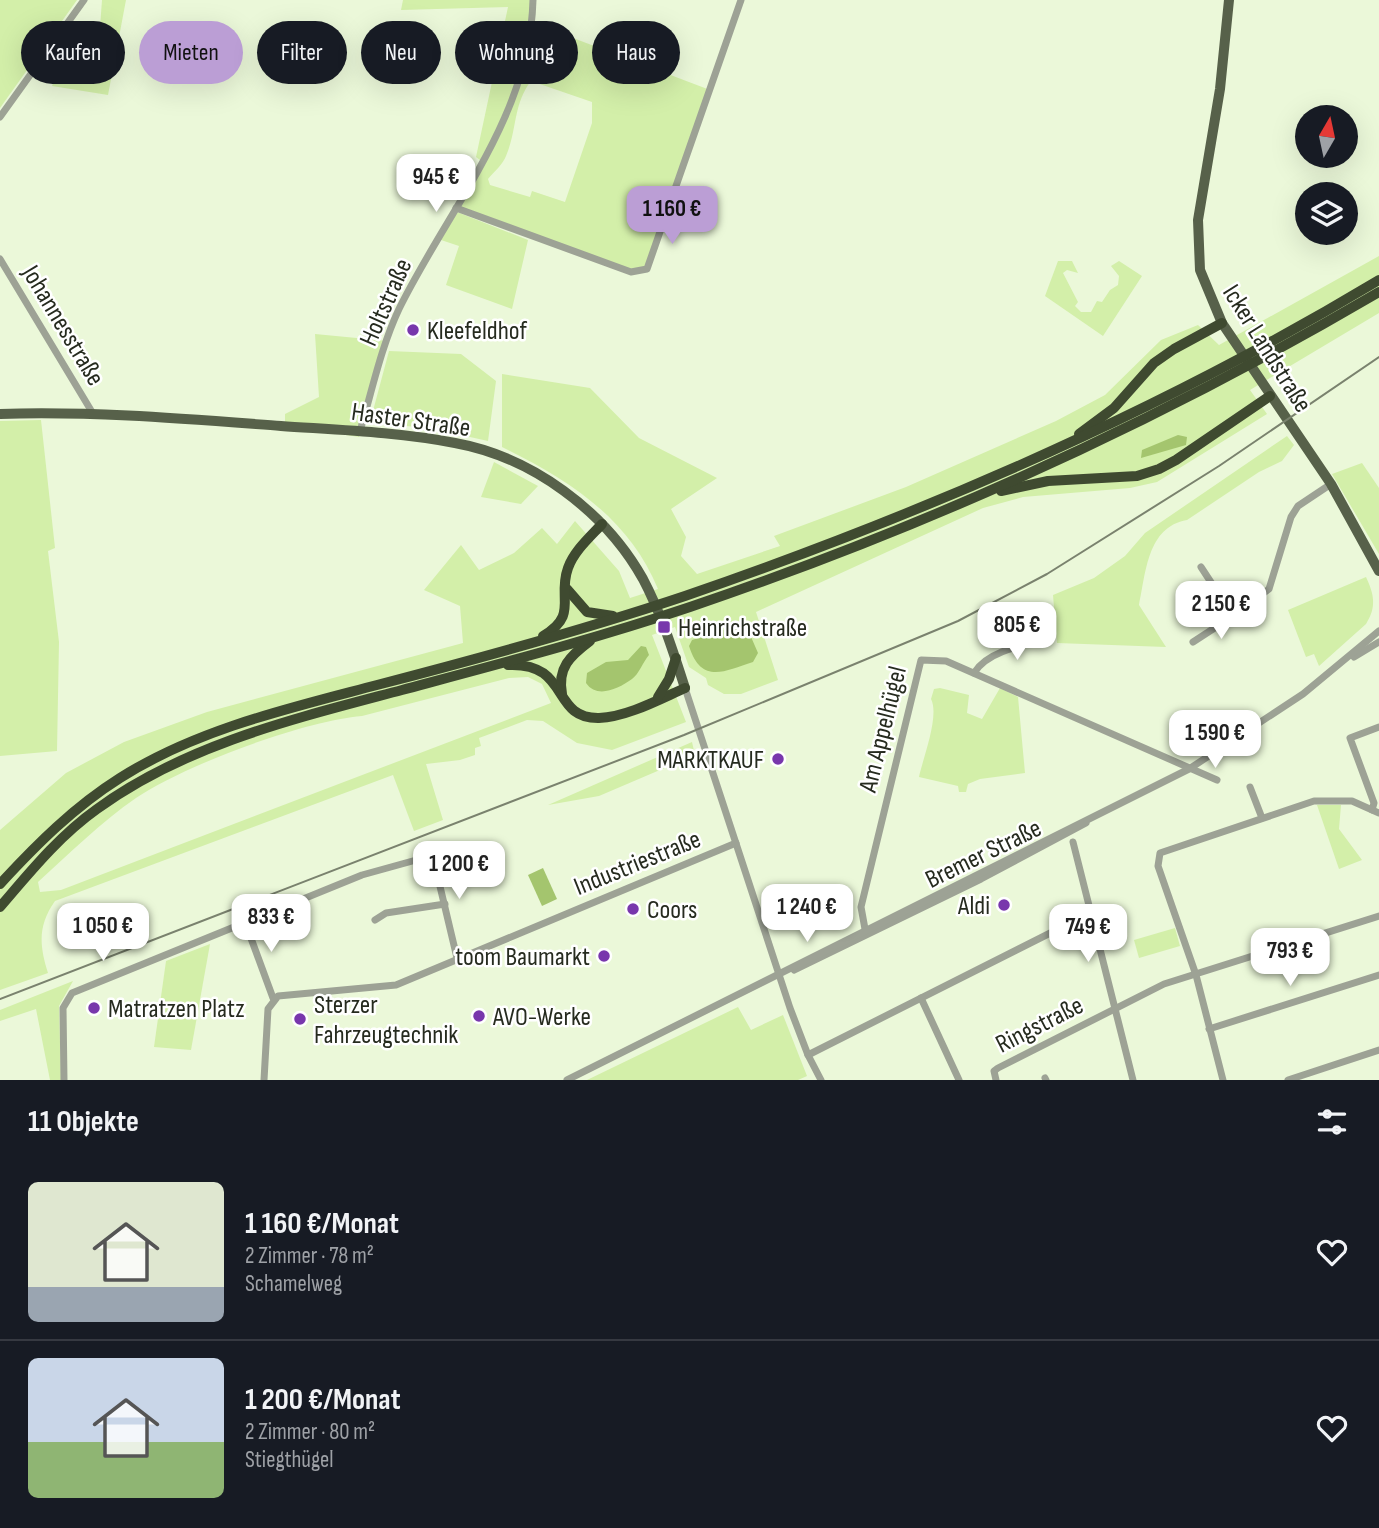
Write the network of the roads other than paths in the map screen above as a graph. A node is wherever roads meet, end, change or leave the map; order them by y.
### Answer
1 (84, 0) edge
2 (533, 0) edge
3 (741, 0) edge
4 (1229, 0) edge
5 (0, 117) edge
6 (456, 208) junction
7 (0, 259) edge
8 (1379, 280) edge
9 (1379, 292) edge
10 (1222, 323) junction
11 (1262, 352) junction
12 (1230, 369) junction
13 (1269, 396) junction
14 (92, 412) junction
15 (0, 414) edge
16 (360, 431) junction
17 (1068, 443) junction
18 (1331, 484) junction
19 (968, 500) junction
20 (603, 524) junction
21 (1201, 567) dead end
22 (1379, 571) edge
23 (566, 587) junction
24 (1233, 616) junction
25 (628, 620) junction
26 (1379, 631) edge
27 (598, 636) junction
28 (1050, 639) dead end
29 (1193, 642) dead end
30 (1379, 642) edge
31 (532, 643) junction
32 (676, 658) junction
33 (1348, 661) junction
34 (492, 666) junction
35 (974, 673) junction
36 (685, 688) junction
37 (562, 696) junction
38 (656, 699) junction
39 (1379, 727) edge
40 (1189, 769) junction
41 (1217, 780) dead end
42 (1250, 788) dead end
43 (1375, 811) edge
44 (1262, 818) junction
45 (1089, 820) junction
46 (1073, 842) dead end
47 (736, 843) junction
48 (0, 884) edge
49 (446, 904) junction
50 (0, 906) edge
51 (1090, 913) junction
52 (1379, 916) edge
53 (375, 920) dead end
54 (245, 922) junction
55 (865, 929) junction
56 (457, 958) junction
57 (780, 974) junction
58 (1196, 975) junction
59 (1379, 975) edge
60 (273, 998) junction
61 (921, 998) junction
62 (1114, 1010) junction
63 (1209, 1029) junction
64 (1379, 1050) edge
65 (808, 1055) junction
66 (820, 1079) edge
67 (64, 1080) edge
68 (264, 1080) edge
69 (567, 1080) edge
70 (959, 1080) edge
71 (996, 1080) edge
72 (1133, 1080) edge
73 (1223, 1080) edge
74 (1288, 1080) edge

1 - 5 street
2 - 6 street, Holtstraße
3 - 6 street
4 - 10 main road, Icker Landstraße
6 - 16 street, Holtstraße
7 - 14 street, Johannesstraße
8 - 11 highway
9 - 11 highway
10 - 13 main road, Icker Landstraße
10 - 17 highway
11 - 12 highway
12 - 17 highway
12 - 19 highway
13 - 18 main road, Icker Landstraße
13 - 19 highway
14 - 15 main road, Haster Straße
14 - 16 main road, Haster Straße
16 - 20 main road, Haster Straße
17 - 25 highway
18 - 22 main road, Icker Landstraße
18 - 24 street
19 - 25 highway
20 - 23 highway
20 - 32 main road, Haster Straße
21 - 24 street
23 - 25 highway
23 - 31 highway
24 - 29 street
25 - 27 highway
25 - 31 highway
26 - 33 street, Bremer Straße
27 - 34 highway
27 - 37 highway
28 - 35 street
30 - 33 street
31 - 48 highway
32 - 36 main road, Haster Straße
32 - 38 highway
33 - 40 street, Bremer Straße
34 - 37 highway
34 - 50 highway
35 - 40 street, Am Appelhügel
35 - 55 street, Am Appelhügel
36 - 38 highway
36 - 47 street, Haster Straße
37 - 38 highway
39 - 43 street
40 - 41 street, Am Appelhügel
40 - 45 street, Bremer Straße
42 - 44 street
43 - 44 street
44 - 58 street
45 - 55 street, Bremer Straße
45 - 57 street, Bremer Straße
46 - 51 street
47 - 56 street, Industriestraße
47 - 57 street, Haster Straße
49 - 53 street
49 - 54 street
49 - 56 street
51 - 61 street
51 - 62 street
52 - 58 street, Ringstraße
54 - 60 street
54 - 67 street
55 - 57 street, Bremer Straße
56 - 60 street, Industriestraße
57 - 65 street, Haster Straße
57 - 69 street, Bremer Straße
58 - 62 street, Ringstraße
58 - 63 street
59 - 63 street
60 - 68 street
61 - 65 street
61 - 70 street
62 - 71 street, Ringstraße
62 - 72 street
63 - 73 street
64 - 74 street
65 - 66 street, Haster Straße

